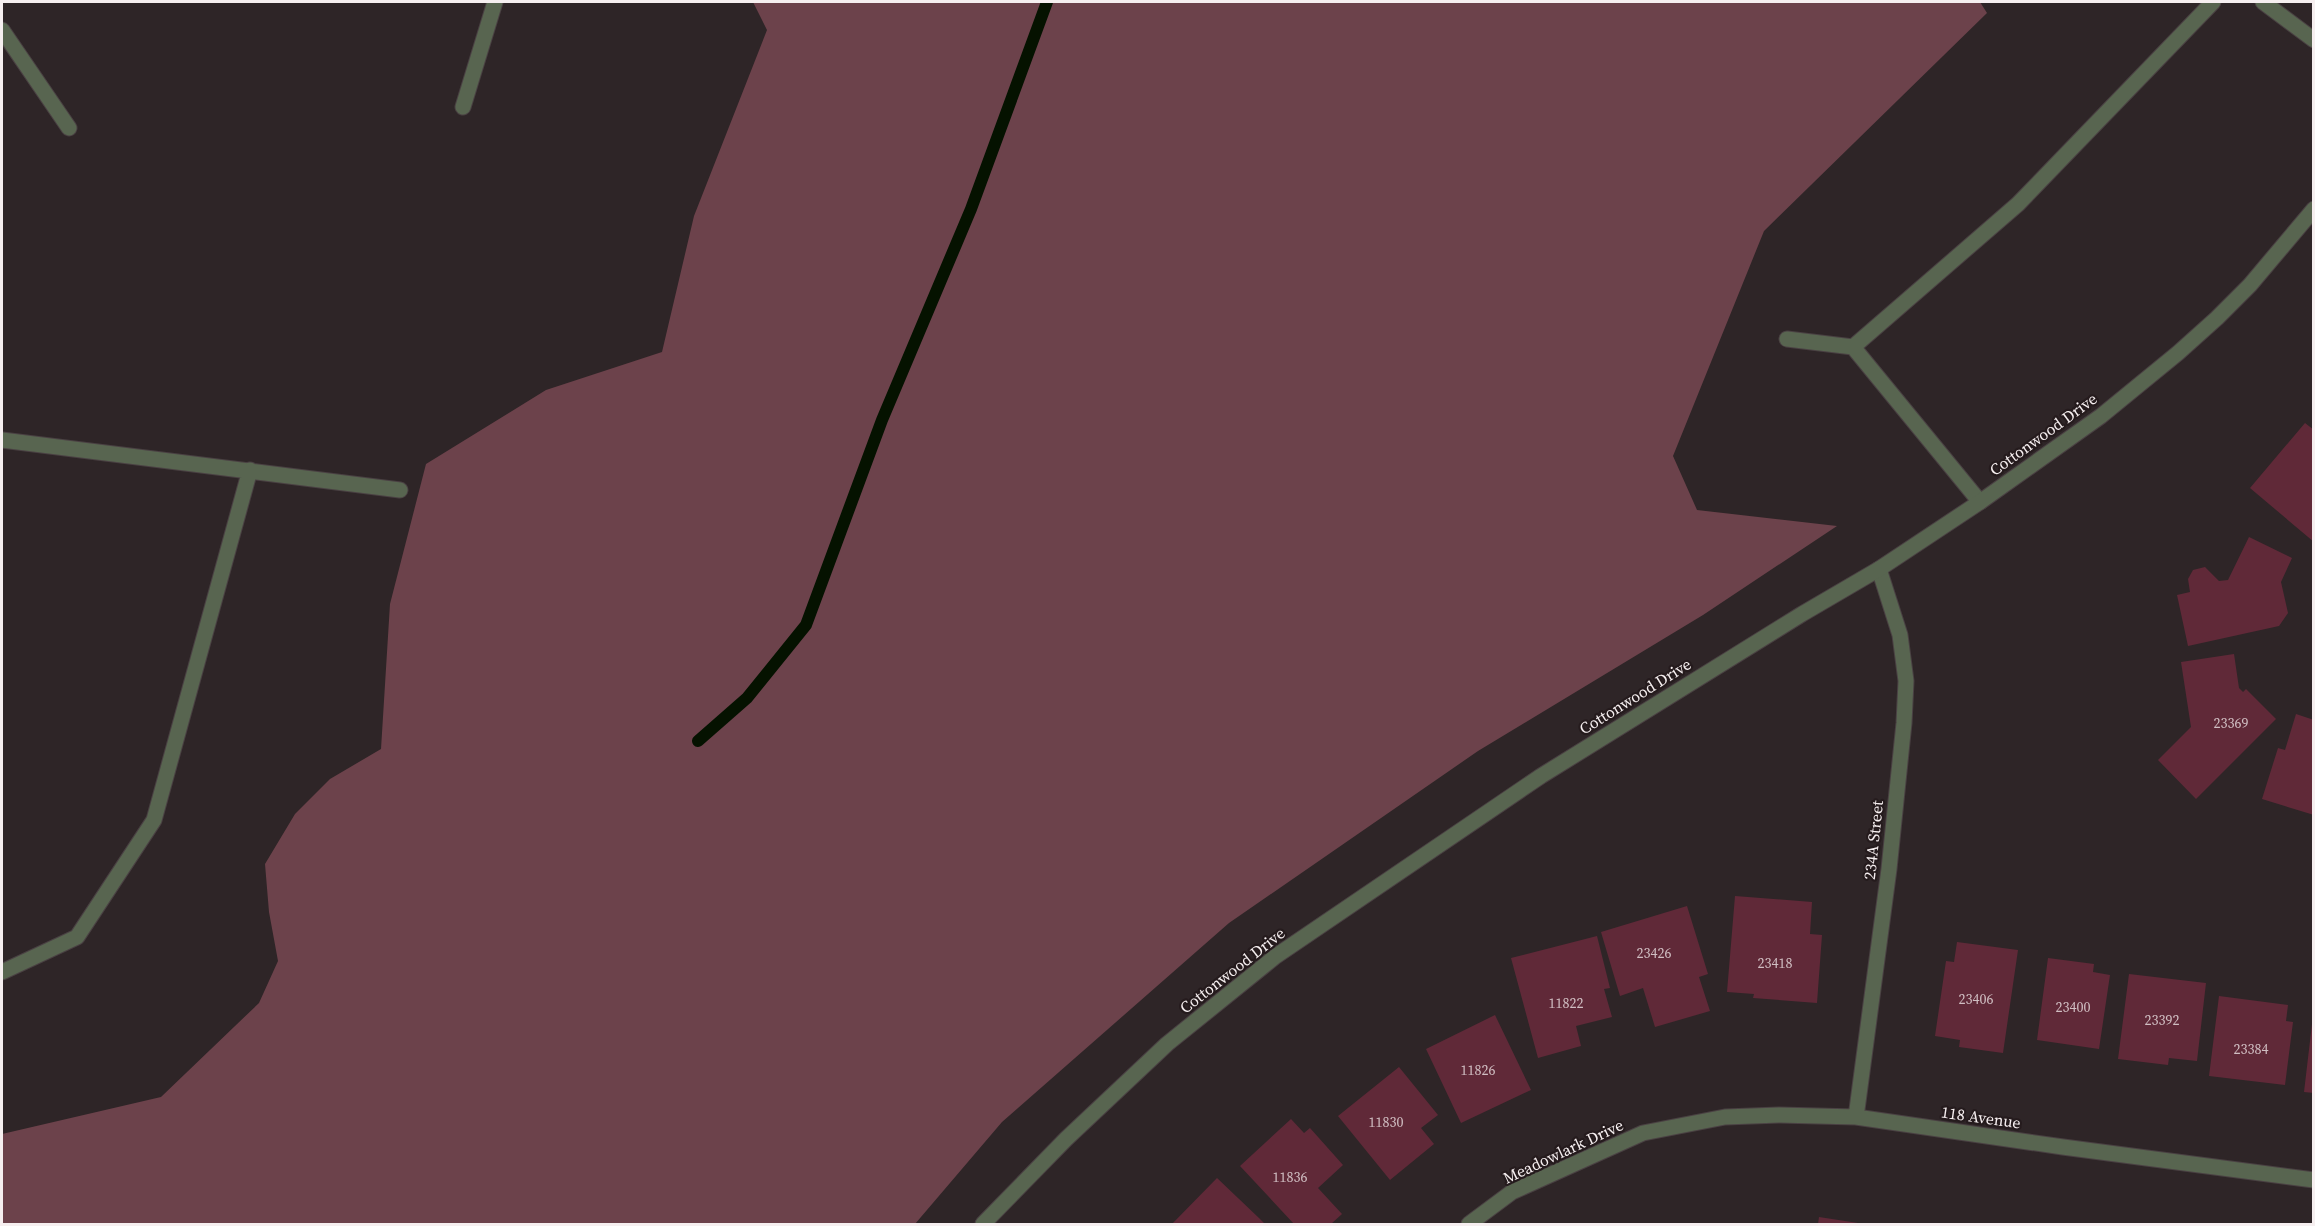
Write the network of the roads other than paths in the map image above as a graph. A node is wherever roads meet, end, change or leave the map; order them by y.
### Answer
1 (495, 2) edge
2 (2213, 2) edge
3 (2263, 2) edge
4 (2, 30) edge
5 (2313, 40) edge
6 (463, 107) dead end
7 (69, 128) dead end
8 (2313, 209) edge
9 (1787, 339) dead end
10 (1853, 347) junction
11 (2, 440) edge
12 (250, 471) junction
13 (400, 490) dead end
14 (1980, 502) junction
15 (1879, 569) junction
16 (2, 972) edge
17 (1856, 1117) junction
18 (1643, 1133) joint
19 (2313, 1180) edge
20 (983, 1224) edge
21 (1469, 1224) edge

1 - 6 street
2 - 10 street
3 - 5 street
4 - 7 street
8 - 14 street, Cottonwood Drive
9 - 10 street
10 - 14 street
11 - 12 street
12 - 13 street
12 - 16 street
14 - 15 street, Cottonwood Drive
15 - 17 street, 234A Street
15 - 20 street, Cottonwood Drive
17 - 18 street, 118 Avenue
17 - 19 street, 118 Avenue
18 - 21 street, Meadowlark Drive

